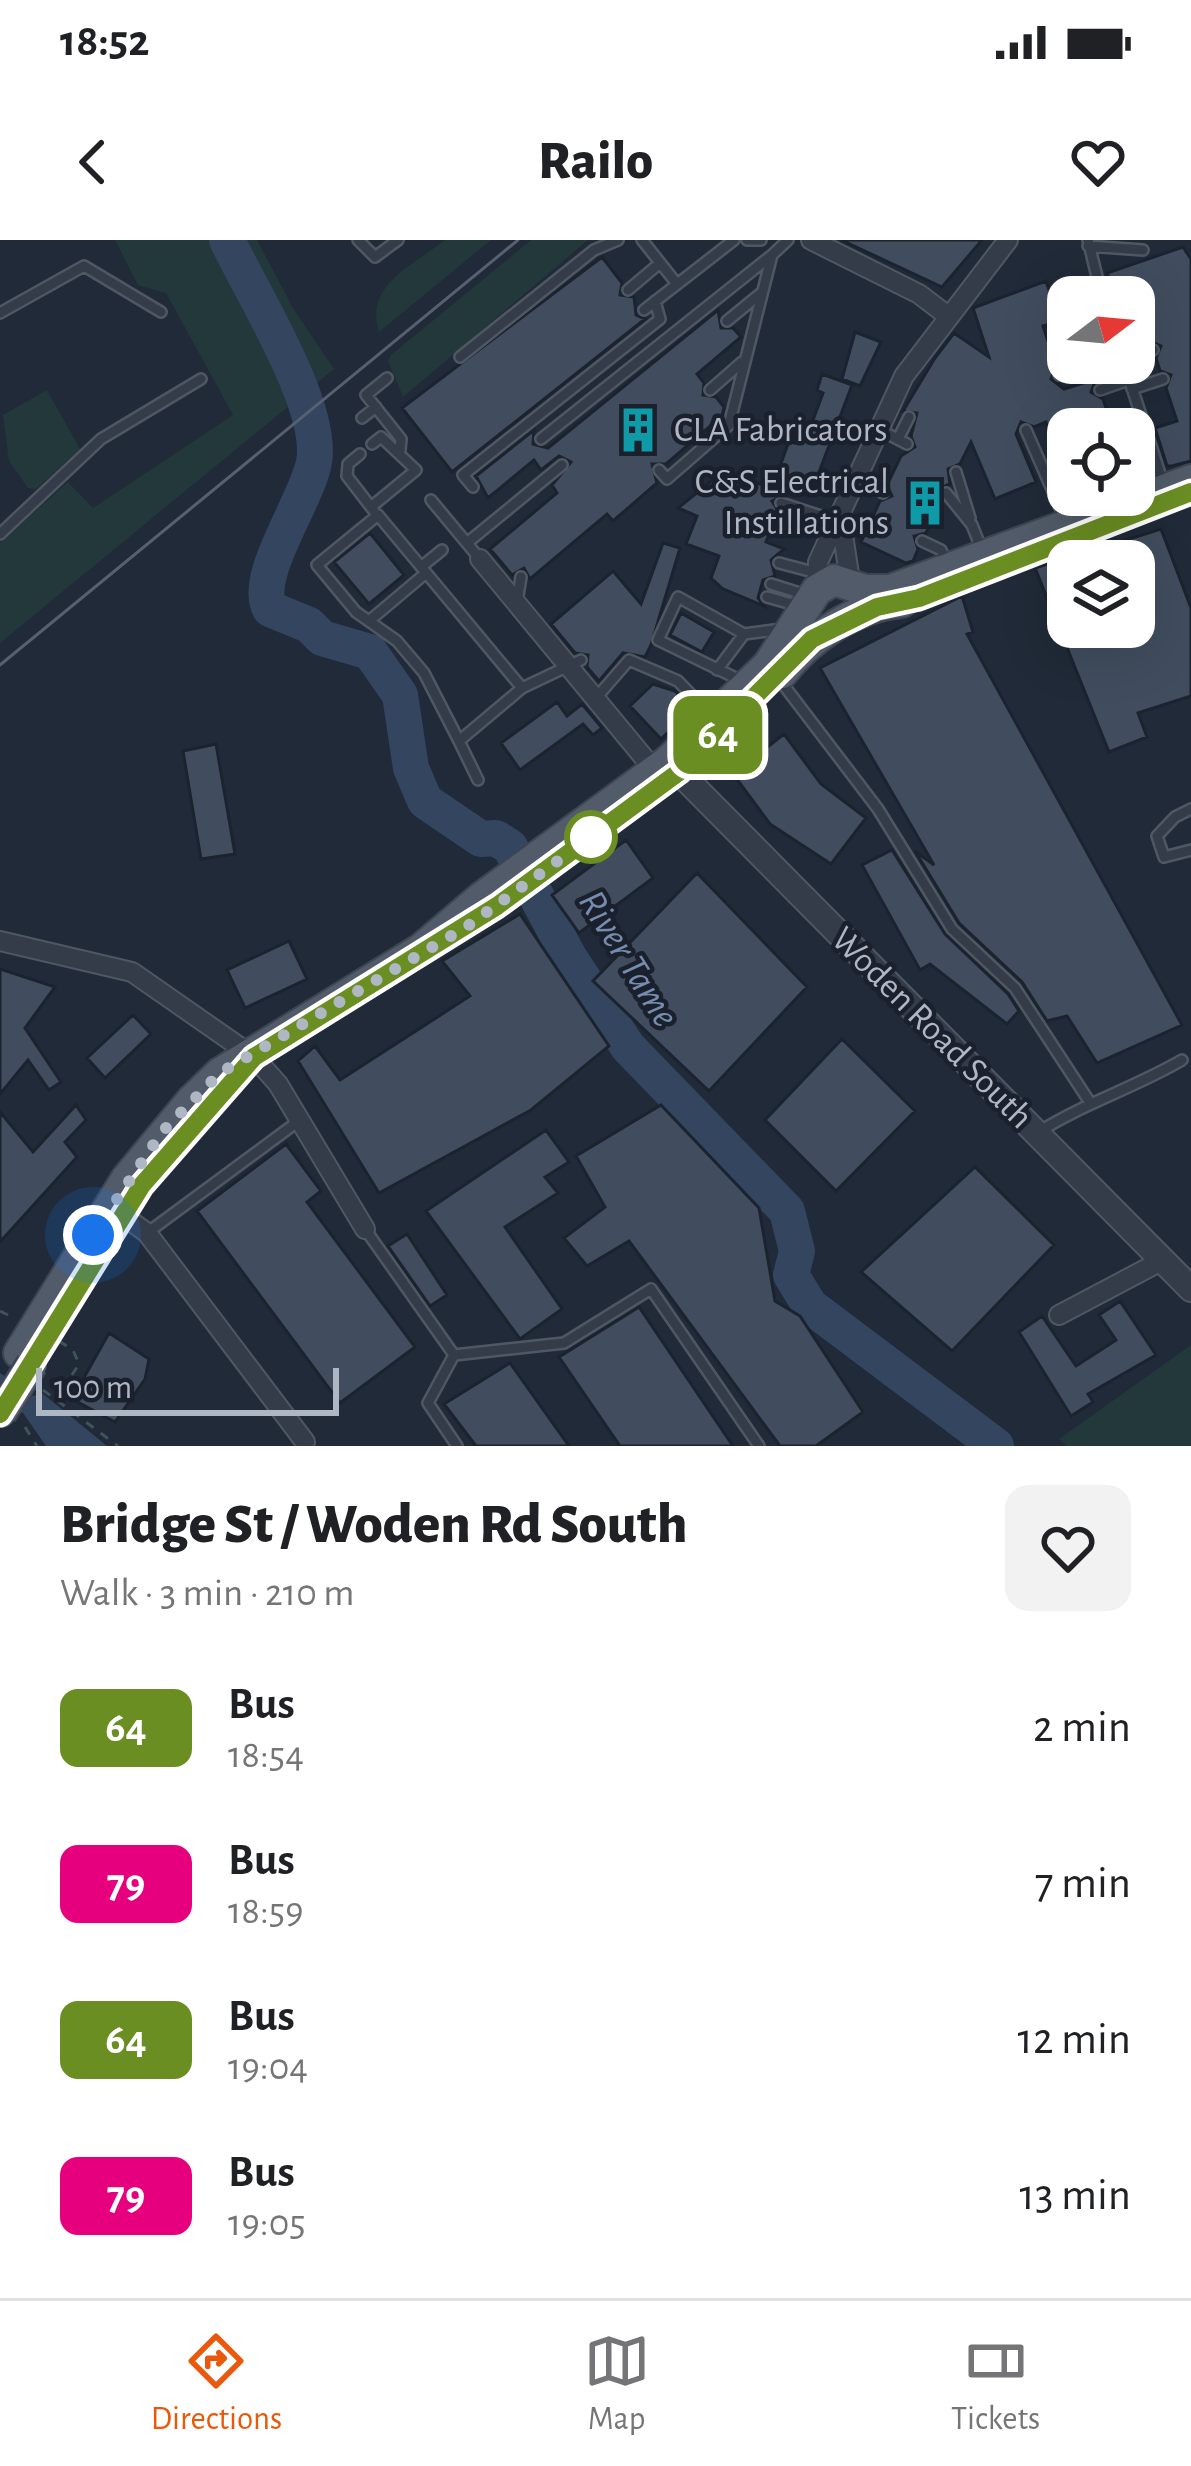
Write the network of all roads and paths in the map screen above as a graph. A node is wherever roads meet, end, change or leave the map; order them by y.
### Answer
1 (358, 240) edge
2 (398, 240) edge
3 (618, 240) edge
4 (642, 240) edge
5 (734, 240) edge
6 (747, 240) edge
7 (761, 240) edge
8 (788, 240) edge
9 (1008, 240) edge
10 (819, 242) edge
11 (1088, 243) edge
12 (1143, 250) dead end
13 (772, 255) junction
14 (660, 263) junction
15 (1097, 276) edge
16 (677, 284) junction
17 (628, 290) dead end
18 (760, 293) junction
19 (656, 301) junction
20 (644, 310) dead end
21 (161, 312) dead end
22 (0, 313) edge
23 (948, 316) junction
24 (727, 321) dead end
25 (460, 357) dead end
26 (745, 360) junction
27 (387, 378) dead end
28 (201, 379) dead end
29 (1163, 379) dead end
30 (1155, 380) edge
31 (1131, 384) joint
32 (710, 390) dead end
33 (1100, 390) dead end
34 (376, 407) junction
35 (909, 417) dead end
36 (362, 418) dead end
37 (878, 429) junction
38 (1026, 430) dead end
39 (541, 439) dead end
40 (372, 444) dead end
41 (400, 450) junction
42 (360, 454) dead end
43 (562, 465) dead end
44 (659, 470) dead end
45 (956, 472) dead end
46 (854, 480) junction
47 (473, 488) dead end
48 (1179, 490) edge
49 (883, 493) dead end
50 (946, 493) dead end
51 (431, 500) dead end
52 (781, 503) dead end
53 (374, 511) junction
54 (839, 518) junction
55 (2, 528) edge
56 (1069, 530) junction
57 (978, 540) junction
58 (922, 541) dead end
59 (442, 550) dead end
60 (473, 551) junction
61 (779, 563) dead end
62 (948, 568) junction
63 (424, 570) junction
64 (521, 578) dead end
65 (771, 584) dead end
66 (851, 587) junction
67 (767, 597) dead end
68 (517, 604) junction
69 (805, 604) junction
70 (695, 607) junction
71 (688, 617) dead end
72 (715, 618) junction
73 (369, 621) junction
74 (844, 623) junction
75 (708, 629) dead end
76 (744, 634) junction
77 (576, 665) junction
78 (717, 670) junction
79 (765, 676) junction
80 (522, 688) junction
81 (596, 698) junction
82 (713, 718) junction
83 (459, 741) junction
84 (669, 767) junction
85 (478, 780) dead end
86 (1191, 809) edge
87 (1191, 850) edge
88 (0, 941) edge
89 (254, 1057) junction
90 (1182, 1060) dead end
91 (1090, 1102) junction
92 (300, 1120) junction
93 (1037, 1133) junction
94 (127, 1218) junction
95 (365, 1229) joint
96 (1162, 1260) junction
97 (1191, 1289) edge
98 (1058, 1315) dead end
99 (49, 1335) junction
100 (454, 1355) junction
101 (28, 1368) junction
102 (0, 1386) edge
103 (58, 1396) junction
104 (0, 1413) edge
105 (307, 1444) edge
106 (118, 1446) edge
107 (457, 1446) edge
108 (759, 1446) edge

1 - 2 lane
3 - 25 lane
4 - 14 lane
5 - 16 lane
6 - 7 lane
8 - 13 lane
9 - 23 street
10 - 23 street
11 - 12 lane
11 - 15 lane
13 - 18 lane
13 - 39 lane
14 - 16 lane
14 - 17 lane
16 - 19 lane
18 - 24 lane
18 - 26 lane
19 - 20 lane
19 - 47 lane
21 - 22 lane
23 - 37 street
26 - 32 lane
26 - 44 lane
27 - 34 lane
28 - 55 lane
29 - 30 lane
31 - 33 lane
31 - 48 lane
34 - 36 lane
34 - 41 lane
35 - 37 lane
37 - 46 street
38 - 56 lane
40 - 41 lane
41 - 53 lane
42 - 53 lane
43 - 60 lane
45 - 57 lane
46 - 49 lane
46 - 54 street
48 - 56 main road
50 - 57 lane
51 - 60 lane
52 - 54 lane
53 - 63 lane
53 - 73 lane
54 - 66 street
54 - 69 street
56 - 57 main road
56 - 74 main road
57 - 62 main road
58 - 62 lane
59 - 63 lane
60 - 68 street
61 - 69 lane
62 - 66 main road
63 - 73 lane
63 - 80 lane
64 - 68 lane
65 - 69 lane
66 - 69 main road
66 - 74 main road
67 - 69 lane
68 - 77 street
69 - 74 main road
69 - 76 lane
69 - 79 main road
70 - 71 lane
70 - 72 lane
70 - 78 lane
72 - 75 lane
72 - 76 lane
73 - 83 lane
74 - 79 main road
76 - 78 lane
77 - 80 lane
77 - 81 street
78 - 79 lane
79 - 82 main road
79 - 84 main road
79 - 91 lane
80 - 83 lane
81 - 82 lane
81 - 84 street
82 - 84 main road
83 - 85 lane
84 - 89 main road
84 - 93 street, Woden Road South
86 - 87 lane
88 - 89 street
89 - 92 street
89 - 94 main road
90 - 91 lane
91 - 93 lane
92 - 94 lane
92 - 95 street
93 - 96 street, Woden Road South
94 - 99 main road
94 - 101 main road
94 - 105 street
95 - 100 lane
96 - 97 street, Woden Road South
96 - 98 street
99 - 101 main road
99 - 103 path
100 - 107 lane
100 - 108 lane
101 - 102 main road
101 - 103 path
101 - 104 main road, bridge
103 - 106 path

